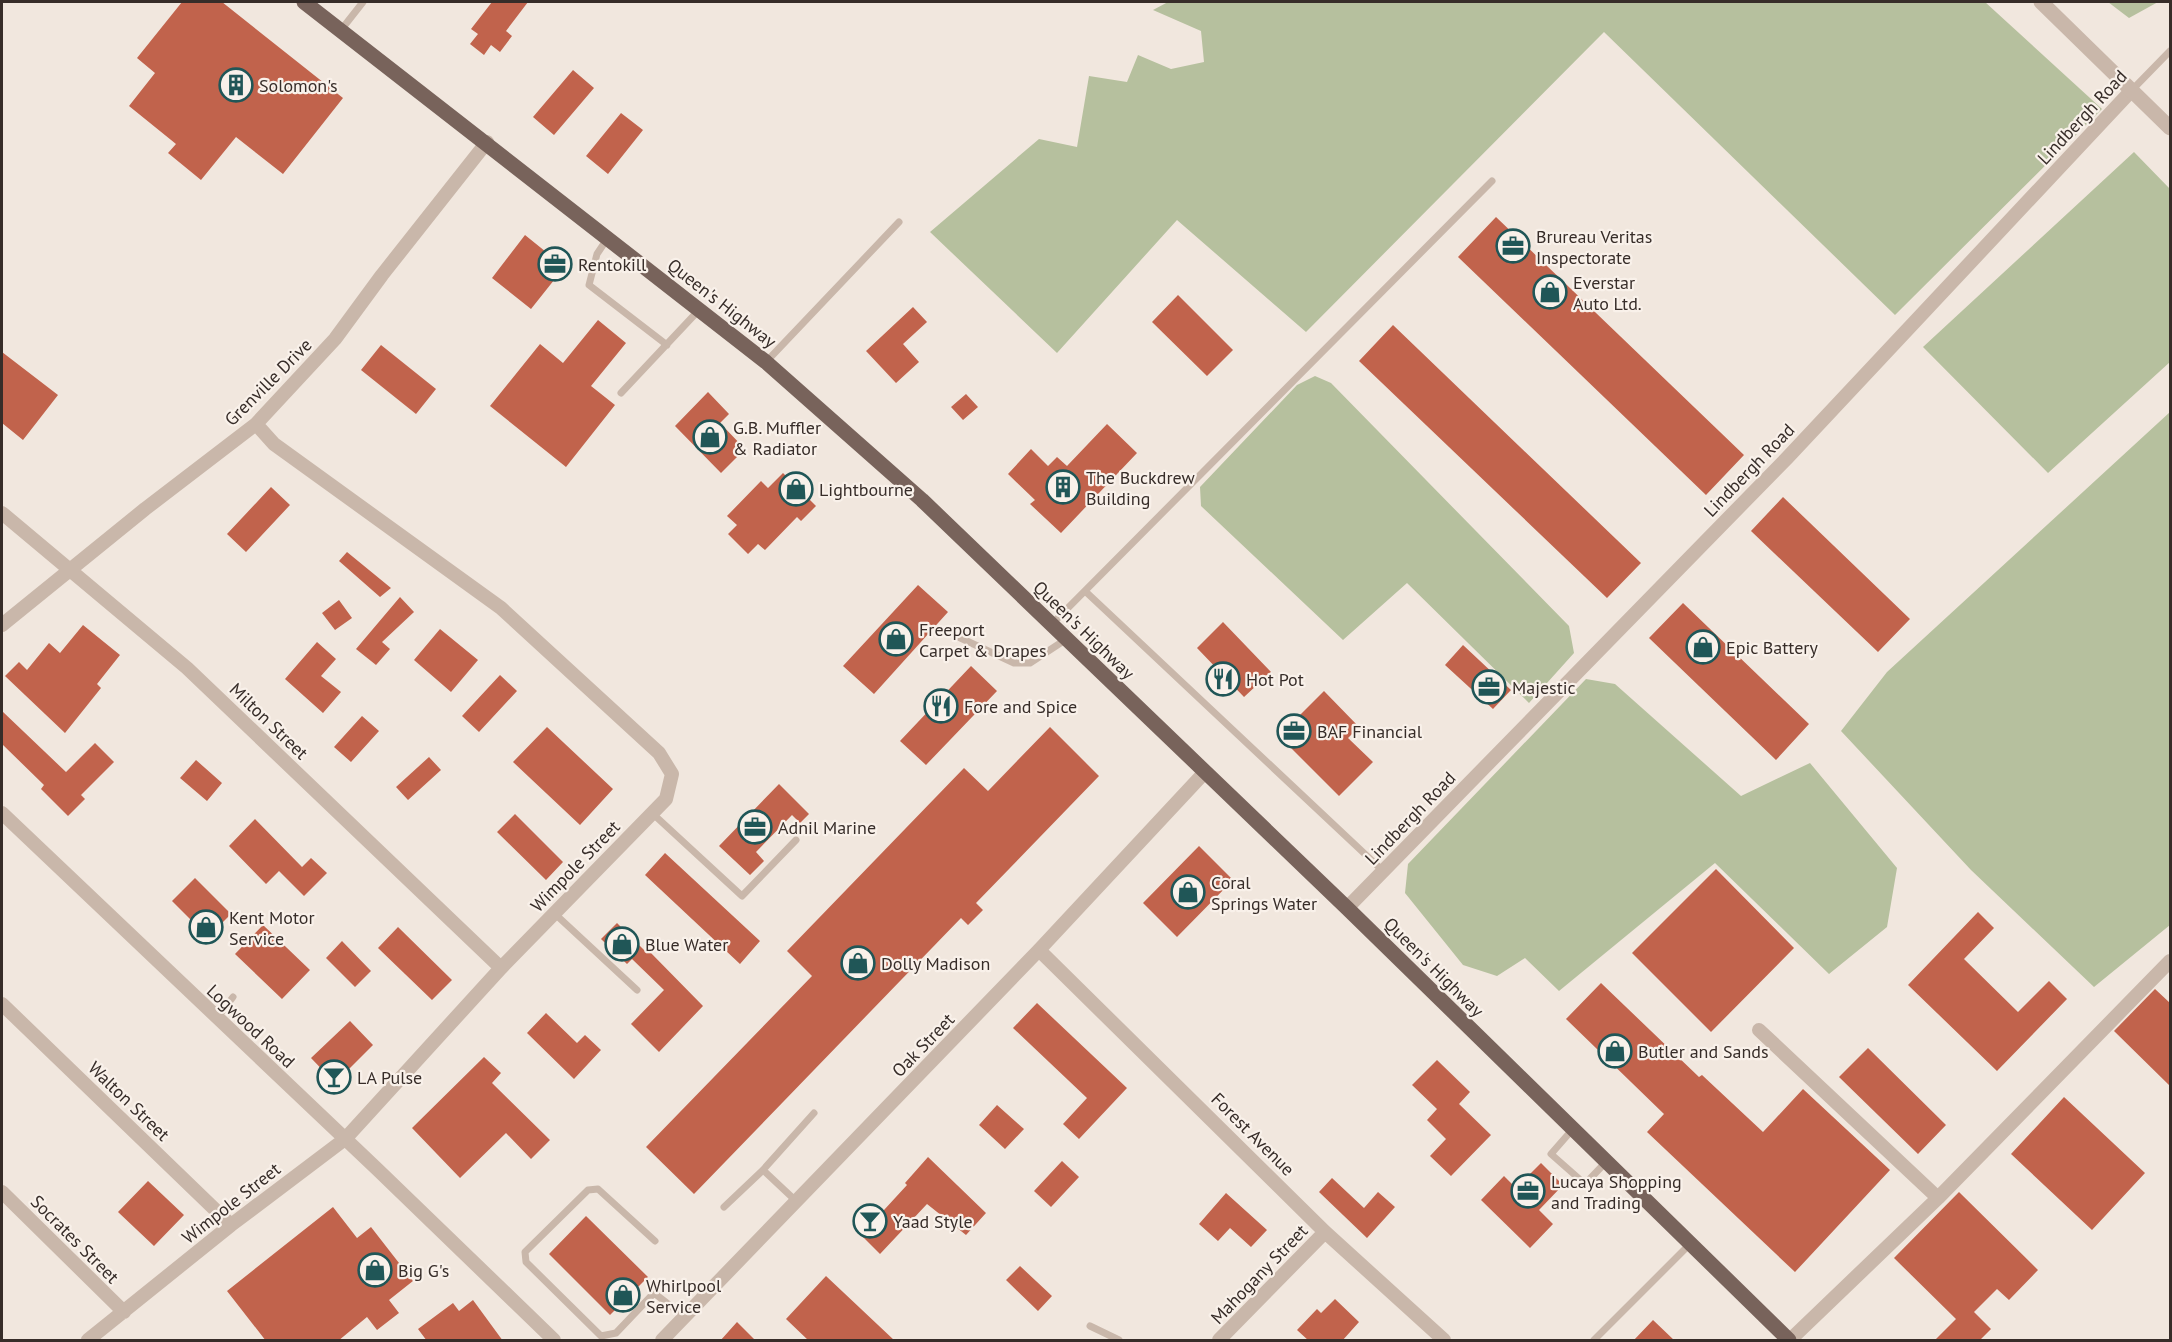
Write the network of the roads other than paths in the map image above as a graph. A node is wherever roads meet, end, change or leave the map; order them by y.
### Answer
1 (304, 2) edge
2 (363, 2) edge
3 (2041, 2) edge
4 (341, 30) junction
5 (2170, 51) edge
6 (2132, 90) junction
7 (2170, 128) edge
8 (487, 142) junction
9 (1492, 181) dead end
10 (899, 222) dead end
11 (608, 238) junction
12 (699, 310) junction
13 (666, 345) junction
14 (766, 362) junction
15 (621, 393) dead end
16 (256, 424) junction
17 (2, 513) edge
18 (72, 569) junction
19 (1085, 591) junction
20 (1050, 625) junction
21 (2, 626) edge
22 (954, 635) dead end
23 (1065, 640) junction
24 (1205, 772) junction
25 (2, 813) edge
26 (652, 813) junction
27 (796, 840) dead end
28 (1383, 871) junction
29 (1347, 908) junction
30 (554, 913) junction
31 (1039, 950) junction
32 (2170, 961) edge
33 (501, 968) junction
34 (637, 990) dead end
35 (233, 997) dead end
36 (2, 1004) edge
37 (217, 1018) junction
38 (1759, 1030) dead end
39 (814, 1113) dead end
40 (1572, 1130) junction
41 (345, 1139) junction
42 (1605, 1162) junction
43 (763, 1170) junction
44 (2, 1192) edge
45 (1938, 1198) junction
46 (797, 1201) junction
47 (724, 1207) dead end
48 (231, 1225) junction
49 (1325, 1232) junction
50 (655, 1241) dead end
51 (1690, 1245) junction
52 (124, 1312) junction
53 (685, 1317) junction
54 (1090, 1326) dead end
55 (88, 1341) edge
56 (554, 1341) edge
57 (662, 1341) edge
58 (1119, 1341) edge
59 (1220, 1341) edge
60 (1443, 1341) edge
61 (1594, 1341) edge
62 (1790, 1341) edge

1 - 4 main road, Queen's Highway
2 - 4 lane
3 - 6 street
4 - 8 main road, Queen's Highway
5 - 6 lane, Lindbergh Road
6 - 7 street
6 - 28 street, Lindbergh Road
8 - 11 main road, Queen's Highway
8 - 16 street, Grenville Drive
9 - 19 lane
10 - 14 lane
11 - 12 main road, Queen's Highway
11 - 13 lane
12 - 13 lane
12 - 14 main road, Queen's Highway
13 - 15 lane
14 - 20 main road, Queen's Highway
16 - 18 street, Grenville Drive
16 - 26 street, Wimpole Street
17 - 18 street, Milton Street
18 - 21 street, Grenville Drive
18 - 33 street, Milton Street
19 - 20 lane
19 - 28 lane
20 - 23 main road, Queen's Highway
22 - 23 lane
23 - 24 main road, Queen's Highway
24 - 29 main road, Queen's Highway
24 - 31 street, Oak Street
25 - 37 street, Logwood Road
26 - 27 lane
26 - 30 street, Wimpole Street
28 - 29 street, Lindbergh Road
29 - 40 main road, Queen's Highway
30 - 33 street, Wimpole Street
30 - 34 lane
31 - 46 street, Oak Street
31 - 49 street, Forest Avenue
32 - 45 street
33 - 41 street, Wimpole Street
35 - 37 lane
36 - 48 street, Walton Street
37 - 41 street, Logwood Road
38 - 45 street
39 - 43 lane
40 - 42 main road, Queen's Highway
40 - 42 lane
41 - 48 street, Wimpole Street
41 - 56 street, Logwood Road
42 - 51 main road, Queen's Highway
43 - 46 lane
43 - 47 lane
44 - 52 street, Socrates Street
45 - 62 street
46 - 53 street, Oak Street
48 - 52 street, Wimpole Street
49 - 59 street, Mahogany Street
49 - 60 street, Forest Avenue
50 - 53 lane
51 - 61 lane
51 - 62 main road, Queen's Highway
52 - 55 street, Wimpole Street
53 - 57 street, Oak Street
54 - 58 lane

